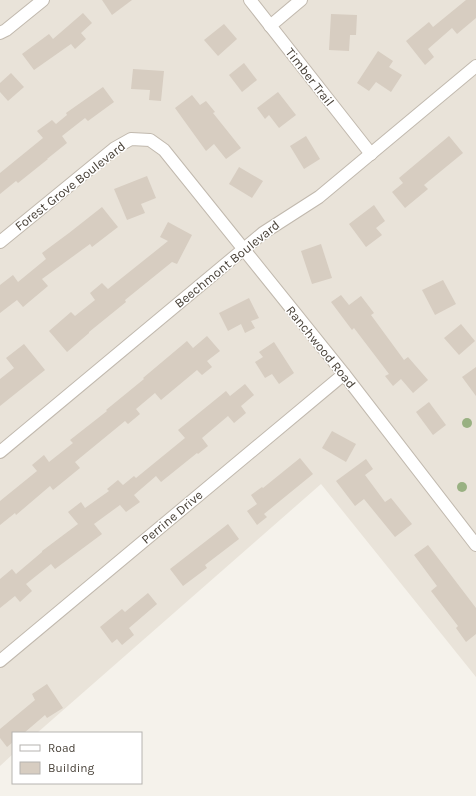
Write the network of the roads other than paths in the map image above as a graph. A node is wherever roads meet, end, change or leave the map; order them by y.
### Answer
1 (42, 0) edge
2 (250, 0) edge
3 (301, 0) edge
4 (270, 26) junction
5 (0, 33) edge
6 (476, 66) edge
7 (164, 150) joint
8 (371, 154) junction
9 (0, 242) edge
10 (243, 249) junction
11 (344, 374) junction
12 (0, 452) edge
13 (476, 545) edge
14 (0, 661) edge

1 - 5 street
2 - 4 street, Timber Trail
3 - 4 street
4 - 8 street, Timber Trail
6 - 8 street, Beechmont Boulevard
7 - 9 street, Forest Grove Boulevard
7 - 10 street, Ranchwood Road
8 - 10 street, Beechmont Boulevard
10 - 11 street, Ranchwood Road
10 - 12 street, Beechmont Boulevard
11 - 13 street, Ranchwood Road
11 - 14 street, Perrine Drive

